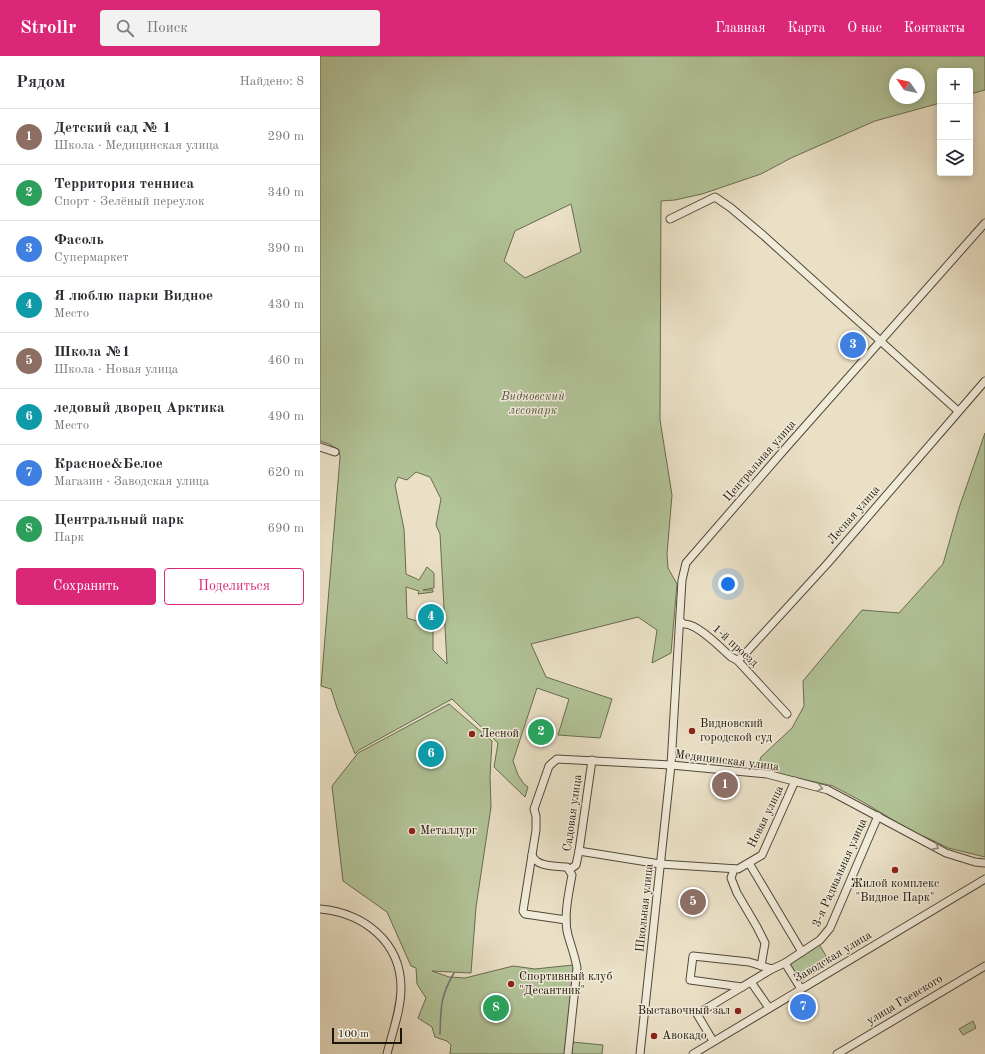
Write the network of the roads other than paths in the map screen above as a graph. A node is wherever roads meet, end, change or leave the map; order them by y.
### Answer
1 (670, 219) dead end
2 (985, 224) edge
3 (880, 342) junction
4 (985, 381) edge
5 (958, 411) junction
6 (320, 447) edge
7 (335, 452) dead end
8 (680, 621) junction
9 (737, 660) junction
10 (787, 714) dead end
11 (592, 760) junction
12 (671, 765) junction
13 (795, 782) junction
14 (878, 816) junction
15 (579, 851) junction
16 (532, 854) junction
17 (749, 863) junction
18 (985, 863) edge
19 (660, 864) junction
20 (734, 869) junction
21 (569, 870) junction
22 (985, 879) edge
23 (320, 909) edge
24 (566, 920) junction
25 (802, 952) junction
26 (785, 963) junction
27 (761, 966) junction
28 (985, 966) edge
29 (772, 969) junction
30 (751, 982) junction
31 (742, 987) junction
32 (801, 989) junction
33 (769, 1008) junction
34 (712, 1042) junction
35 (387, 1054) edge
36 (568, 1054) edge
37 (640, 1054) edge
38 (693, 1054) edge
39 (837, 1054) edge

1 - 3 street
2 - 3 street, Центральная улица
3 - 5 street
3 - 8 street, Центральная улица
4 - 5 street, Лесная улица
5 - 9 street, Лесная улица
6 - 7 street
8 - 9 street, 1-й проезд
8 - 12 street, Центральная улица
9 - 10 street, 1-й проезд
11 - 12 street, Медицинская улица
11 - 15 street, Садовая улица
11 - 16 street, Медицинская улица
12 - 13 street, Медицинская улица
12 - 19 street, Школьная улица
13 -> 14 street, Медицинская улица
13 - 17 street, Новая улица
14 -> 18 street, Медицинская улица
14 - 25 street, 3-я Радиальная улица
15 - 19 street, Новая улица
15 - 21 street, Садовая улица
16 - 21 street
16 - 24 street
17 - 20 street, Новая улица
17 - 25 street
19 - 20 street, Новая улица
19 - 37 street, Школьная улица
20 - 27 street
21 - 24 street, Садовая улица
22 - 32 street, Заводская улица
23 - 35 street
24 - 36 street, Садовая улица
25 - 26 street, 3-я Радиальная улица
26 - 29 street, 3-я Радиальная улица
26 - 32 street
27 - 29 street
27 - 31 street
28 - 39 street, улица Гаевского
29 - 30 street, 3-я Радиальная улица
30 - 31 street, 3-я Радиальная улица
30 - 33 street
31 - 34 street, 3-я Радиальная улица
32 - 33 street, Заводская улица
33 - 34 street, Заводская улица
34 - 38 street, Заводская улица

